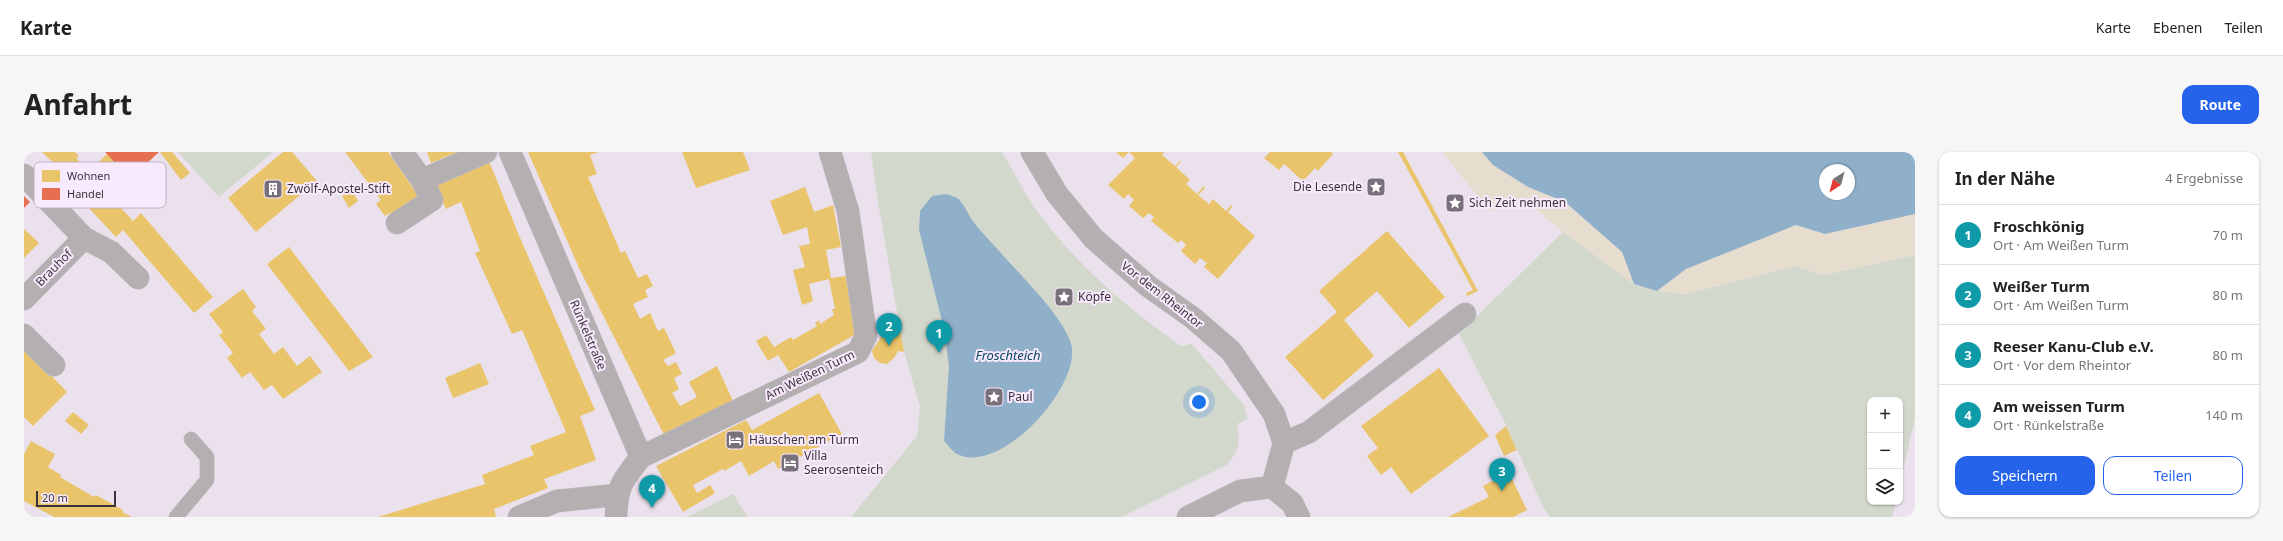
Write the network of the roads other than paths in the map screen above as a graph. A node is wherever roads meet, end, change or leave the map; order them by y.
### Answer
1 (402, 152) edge
2 (486, 152) edge
3 (510, 152) edge
4 (830, 152) edge
5 (1032, 152) edge
6 (24, 175) edge
7 (422, 180) junction
8 (34, 186) edge
9 (55, 208) edge
10 (397, 223) dead end
11 (84, 238) junction
12 (138, 278) dead end
13 (24, 299) edge
14 (1465, 314) dead end
15 (24, 335) edge
16 (54, 365) dead end
17 (191, 439) dead end
18 (1284, 443) junction
19 (641, 457) junction
20 (1272, 487) junction
21 (617, 495) junction
22 (176, 517) edge
23 (519, 517) edge
24 (616, 517) edge
25 (1188, 517) edge
26 (1300, 517) edge

1 - 7 street
2 - 7 street
3 - 19 street, Rünkelstraße
4 - 19 street, Am Weißen Turm
5 - 18 street, Vor dem Rheintor
6 - 8 street
7 - 10 street
9 - 11 street
11 - 12 street
11 - 13 street, Brauhof
14 - 18 street
15 - 16 street
17 - 22 lane
18 - 20 street
19 - 21 street
20 - 25 street
20 - 26 street
21 - 23 street
21 - 24 street

